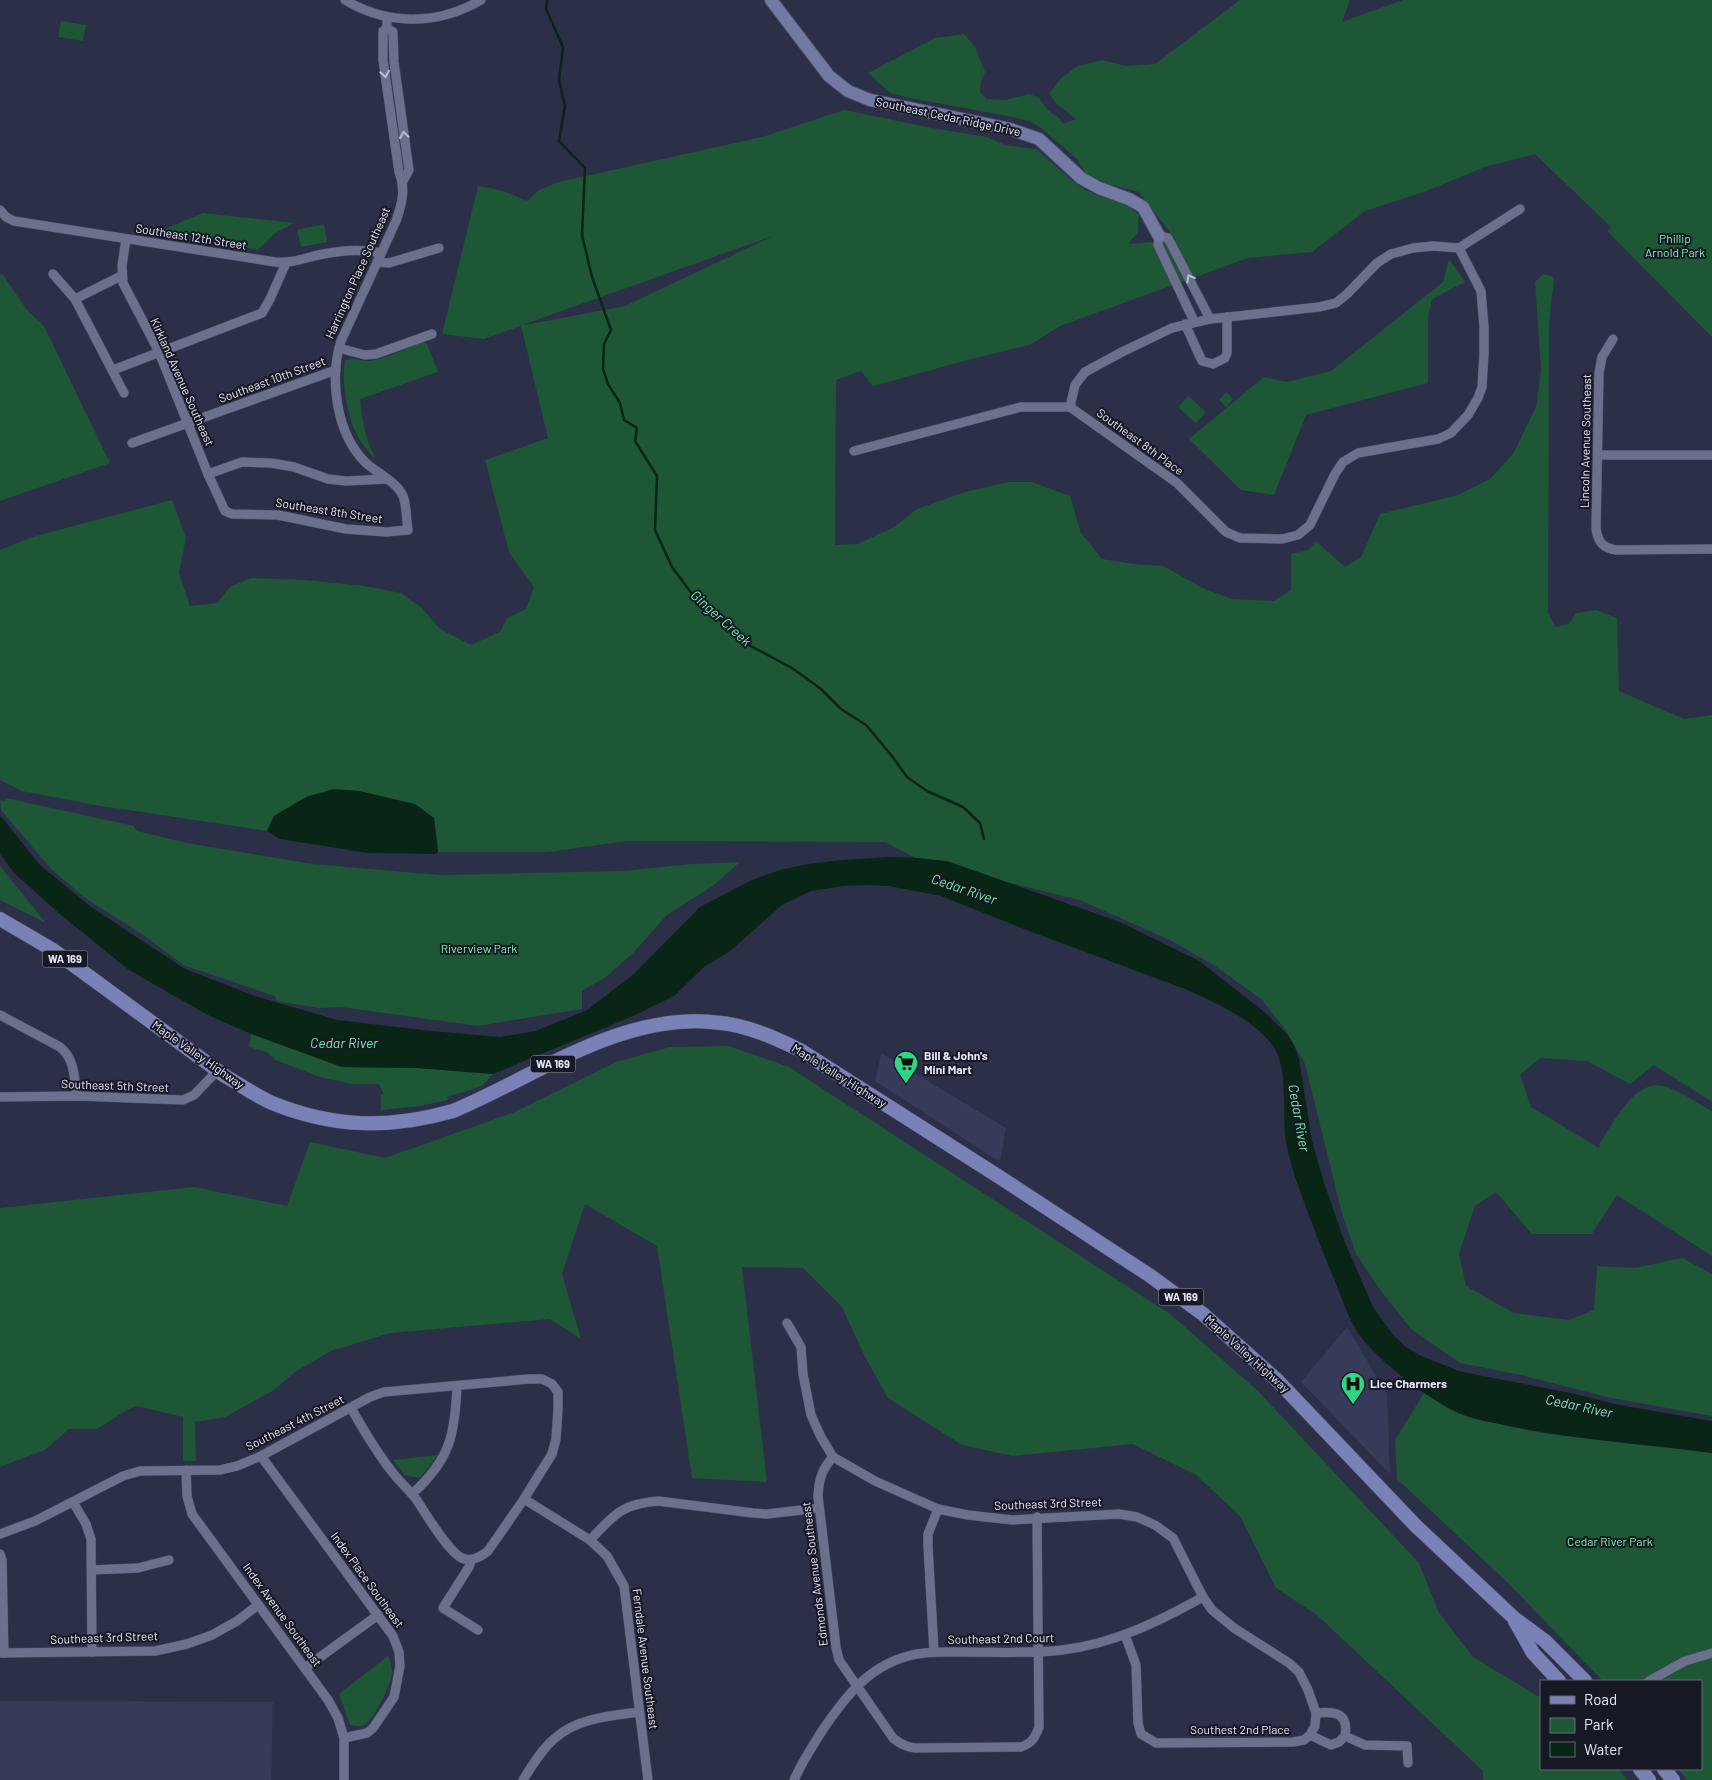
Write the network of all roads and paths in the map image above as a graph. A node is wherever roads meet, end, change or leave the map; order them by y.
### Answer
1 (346, 0) edge
2 (481, 0) edge
3 (771, 0) edge
4 (387, 17) junction
5 (1520, 209) dead end
6 (0, 210) edge
7 (1159, 236) junction
8 (126, 240) junction
9 (439, 248) dead end
10 (1459, 248) junction
11 (381, 252) junction
12 (286, 262) junction
13 (377, 262) junction
14 (53, 274) dead end
15 (121, 276) junction
16 (75, 299) junction
17 (1227, 317) junction
18 (1210, 319) junction
19 (1189, 323) junction
20 (432, 334) dead end
21 (1613, 338) dead end
22 (339, 348) junction
23 (159, 352) junction
24 (113, 370) junction
25 (336, 370) junction
26 (124, 393) dead end
27 (1070, 407) junction
28 (188, 424) junction
29 (132, 444) dead end
30 (854, 451) dead end
31 (1712, 454) edge
32 (1598, 455) junction
33 (208, 474) junction
34 (387, 479) junction
35 (222, 505) joint
36 (408, 530) joint
37 (1712, 549) edge
38 (0, 919) edge
39 (0, 1016) edge
40 (218, 1070) junction
41 (77, 1096) junction
42 (0, 1097) edge
43 (788, 1324) dead end
44 (457, 1386) junction
45 (351, 1408) junction
46 (261, 1456) junction
47 (833, 1457) junction
48 (186, 1470) junction
49 (412, 1494) junction
50 (524, 1499) junction
51 (73, 1502) junction
52 (819, 1508) junction
53 (938, 1509) junction
54 (1037, 1517) junction
55 (0, 1534) edge
56 (590, 1540) junction
57 (0, 1554) edge
58 (472, 1559) junction
59 (169, 1560) dead end
60 (92, 1570) junction
61 (1203, 1597) junction
62 (258, 1605) junction
63 (378, 1615) junction
64 (1514, 1618) junction
65 (478, 1630) dead end
66 (1126, 1635) junction
67 (92, 1652) junction
68 (934, 1652) junction
69 (1038, 1652) junction
70 (2, 1653) edge
71 (1712, 1653) edge
72 (305, 1668) junction
73 (1558, 1680) edge
74 (1584, 1680) edge
75 (1651, 1680) edge
76 (857, 1686) junction
77 (639, 1712) junction
78 (1316, 1713) junction
79 (1310, 1735) junction
80 (1345, 1736) junction
81 (344, 1738) junction
82 (1408, 1763) dead end
83 (1641, 1770) edge
84 (1665, 1770) edge
85 (344, 1780) edge
86 (523, 1780) edge
87 (648, 1780) edge
88 (794, 1780) edge
89 (1650, 1780) edge
90 (1673, 1780) edge

1 - 4 street
2 - 4 street
3 - 7 street, Southeast Cedar Ridge Drive
4 - 11 street, Harrington Place Southeast
5 - 10 street
6 - 8 street, Southeast 12th Street
18 -> 7 street, Southeast Cedar Ridge Drive
7 - 19 street, Southeast Cedar Ridge Drive
8 - 12 street, Southeast 12th Street
8 - 15 street
9 - 13 street
10 - 17 street
10 - 27 street, Southeast 8th Place
11 - 12 street, Southeast 12th Street
11 - 13 street, Harrington Place Southeast
12 - 23 street
13 - 22 street, Harrington Place Southeast
14 - 16 street
15 - 16 street
15 - 23 street, Kirkland Avenue Southeast
16 - 24 street
17 - 18 street
17 - 19 street, Southeast Cedar Ridge Drive
18 - 19 street
19 - 27 street
20 - 22 street, Southeast 10th Street
21 - 32 street, Lincoln Avenue Southeast
22 - 25 street, Harrington Place Southeast
23 - 24 street
23 - 28 street, Kirkland Avenue Southeast
24 - 26 street
25 - 28 street, Southeast 10th Street
25 - 34 street, Harrington Place Southeast
27 - 30 street
28 - 29 street, Southeast 10th Street
28 - 33 street, Kirkland Avenue Southeast
31 - 32 street
32 - 37 street, Lincoln Avenue Southeast
33 - 34 street
33 - 35 street, Kirkland Avenue Southeast
34 - 36 street, Harrington Place Southeast
35 - 36 street, Southeast 8th Street
38 - 40 main road, Maple Valley Highway / WA 169
39 - 41 street
40 - 41 street, Southeast 5th Street
40 - 64 main road, Maple Valley Highway / WA 169
41 - 42 street, Southeast 5th Street
43 - 47 street
44 - 45 street, Southeast 4th Street
44 - 49 street
44 - 50 street, Southeast 4th Street
45 - 46 street, Southeast 4th Street
45 - 49 street
46 - 48 street, Southeast 4th Street
46 - 63 street, Index Place Southeast
47 - 52 street, Edmonds Avenue Southeast
47 - 53 street, Southeast 3rd Street
48 - 51 street, Southeast 4th Street
48 - 62 street, Index Avenue Southeast
49 - 58 street
50 - 56 street, Ferndale Avenue Southeast
50 - 58 street
51 - 55 street, Southeast 4th Street
51 - 60 street
52 - 56 street
52 - 76 street, Edmonds Avenue Southeast
53 - 54 street, Southeast 3rd Street
53 - 68 street
54 - 61 street, Southeast 3rd Street
54 - 69 street
56 - 77 street, Ferndale Avenue Southeast
57 - 70 street
58 - 65 street
59 - 60 street
60 - 67 street
61 - 66 street, Southeast 2nd Court
61 - 78 street
62 - 67 street, Southeast 3rd Street
62 - 72 street, Index Avenue Southeast
63 - 72 street
63 - 81 street, Index Place Southeast
64 - 73 main road, Maple Valley Highway / WA 169
64 - 74 main road, Maple Valley Highway / WA 169
66 - 69 street, Southeast 2nd Court
66 - 79 street, Southest 2nd Place
67 - 70 street, Southeast 3rd Street
68 - 69 street, Southeast 2nd Court
68 - 76 street, Southeast 2nd Court
69 - 76 street, Edmonds Avenue Southeast
71 - 75 street
72 - 81 street, Index Avenue Southeast
76 - 88 street
77 - 86 street
77 - 87 street, Ferndale Avenue Southeast
78 - 79 street
78 - 80 street
79 - 80 street
80 - 82 street
81 - 85 street, Index Avenue Southeast
83 - 89 main road
84 - 90 main road

